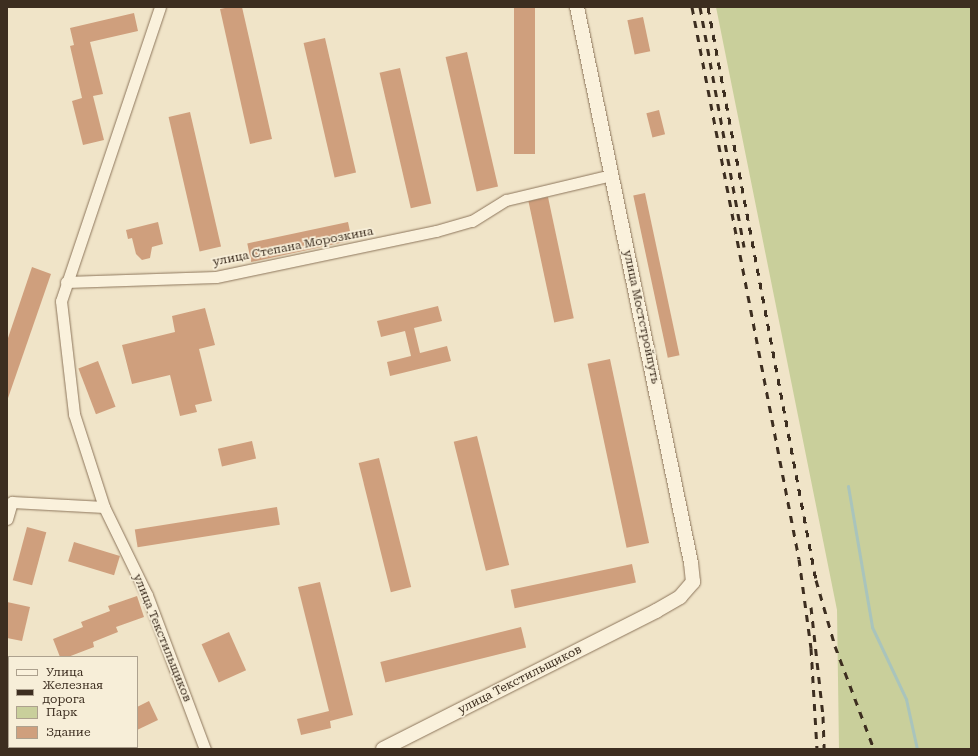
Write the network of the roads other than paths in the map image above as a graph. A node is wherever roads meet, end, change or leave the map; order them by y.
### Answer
1 (160, 7) edge
2 (577, 7) edge
3 (612, 175) junction
4 (66, 282) junction
5 (104, 508) junction
6 (7, 519) edge
7 (656, 611) joint
8 (205, 749) edge
9 (383, 749) edge

1 - 4 street
2 - 3 street, улица Мостстройпуть
3 - 4 street, улица Степана Морозкина
3 - 7 street, улица Мостстройпуть
4 - 5 street, улица Текстильщиков
5 - 6 street
5 - 8 street, улица Текстильщиков
7 - 9 street, улица Текстильщиков

